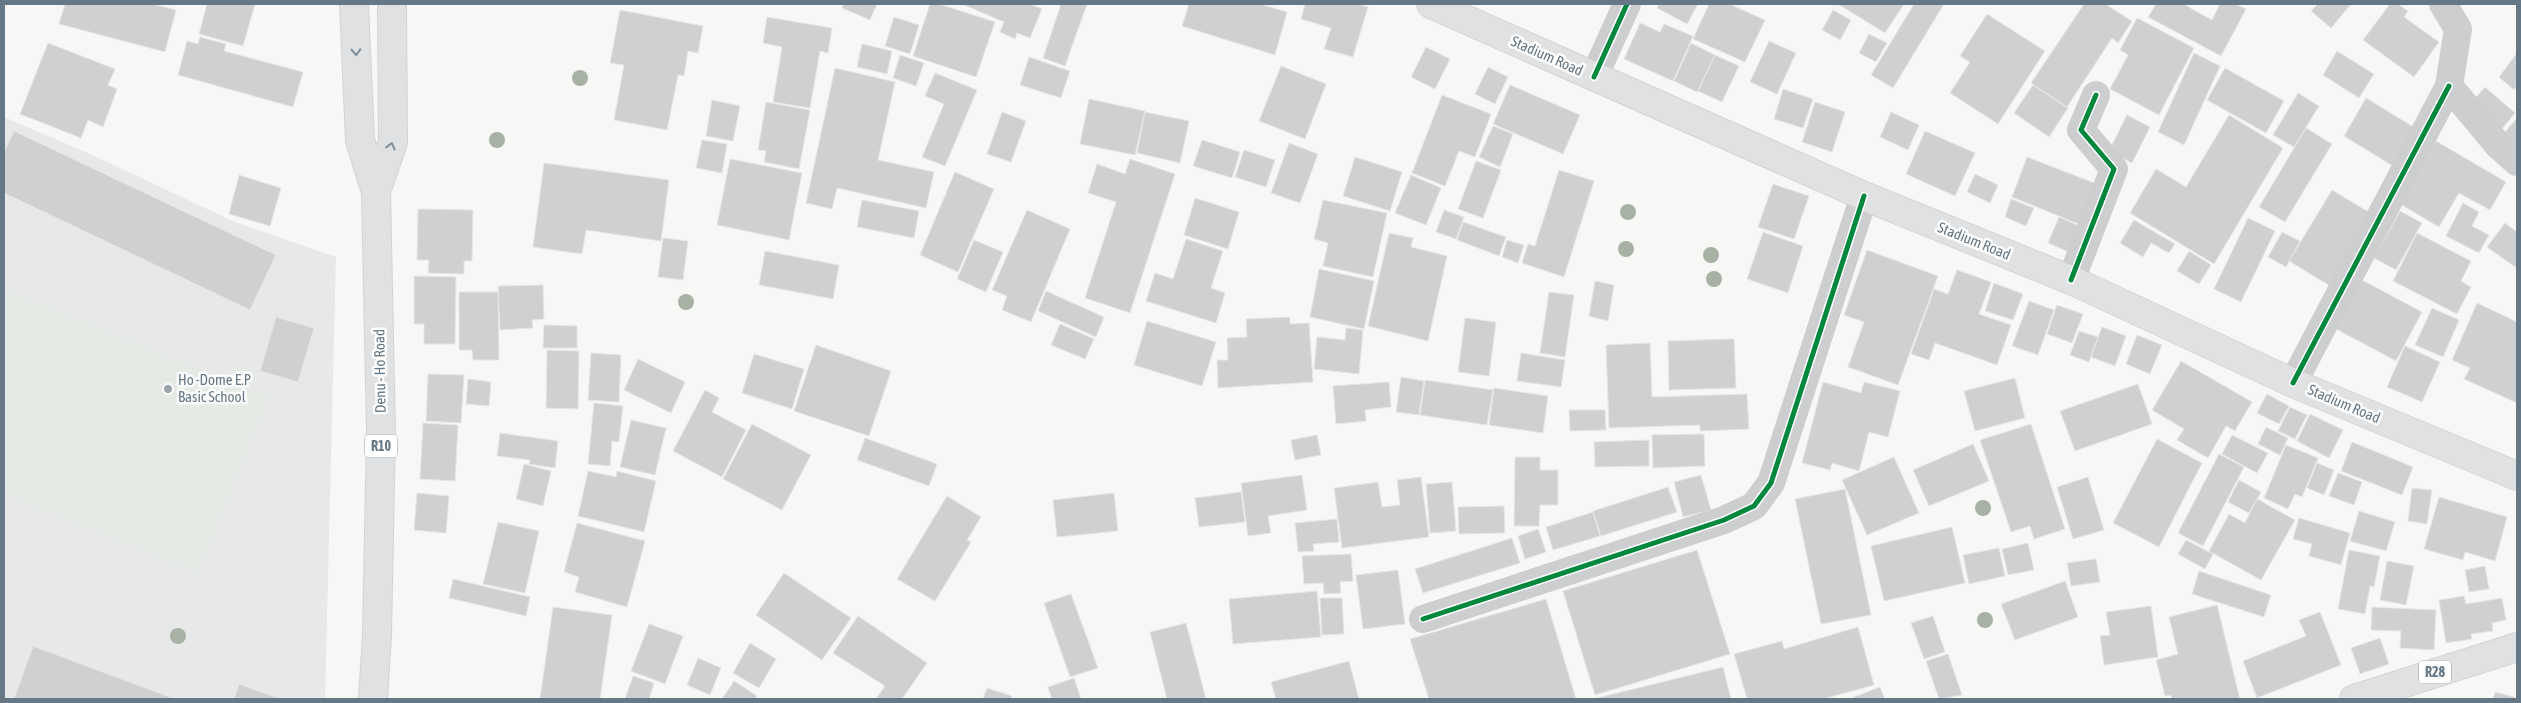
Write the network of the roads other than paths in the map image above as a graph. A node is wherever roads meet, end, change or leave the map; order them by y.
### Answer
1 (354, 4) edge
2 (392, 4) edge
3 (1431, 4) edge
4 (1627, 4) edge
5 (2442, 4) edge
6 (1594, 77) junction
7 (2449, 86) junction
8 (2096, 95) dead end
9 (2517, 162) edge
10 (376, 192) junction
11 (1864, 196) junction
12 (2071, 280) junction
13 (2293, 383) junction
14 (2517, 476) edge
15 (1423, 618) dead end
16 (2517, 647) edge
17 (373, 699) edge
18 (2354, 699) edge

1 -> 10 main road, Denu - Ho Road / R10
10 -> 2 main road, Denu - Ho Road / R10
3 - 6 main road, Stadium Road
4 - 6 street
5 - 7 street
6 - 11 main road, Stadium Road
7 - 9 street
7 - 13 street
8 - 12 street
10 - 17 main road, Denu - Ho Road / R10
11 - 12 main road, Stadium Road
11 - 15 street
12 - 13 main road, Stadium Road
13 - 14 main road, Stadium Road
16 - 18 main road, R28

